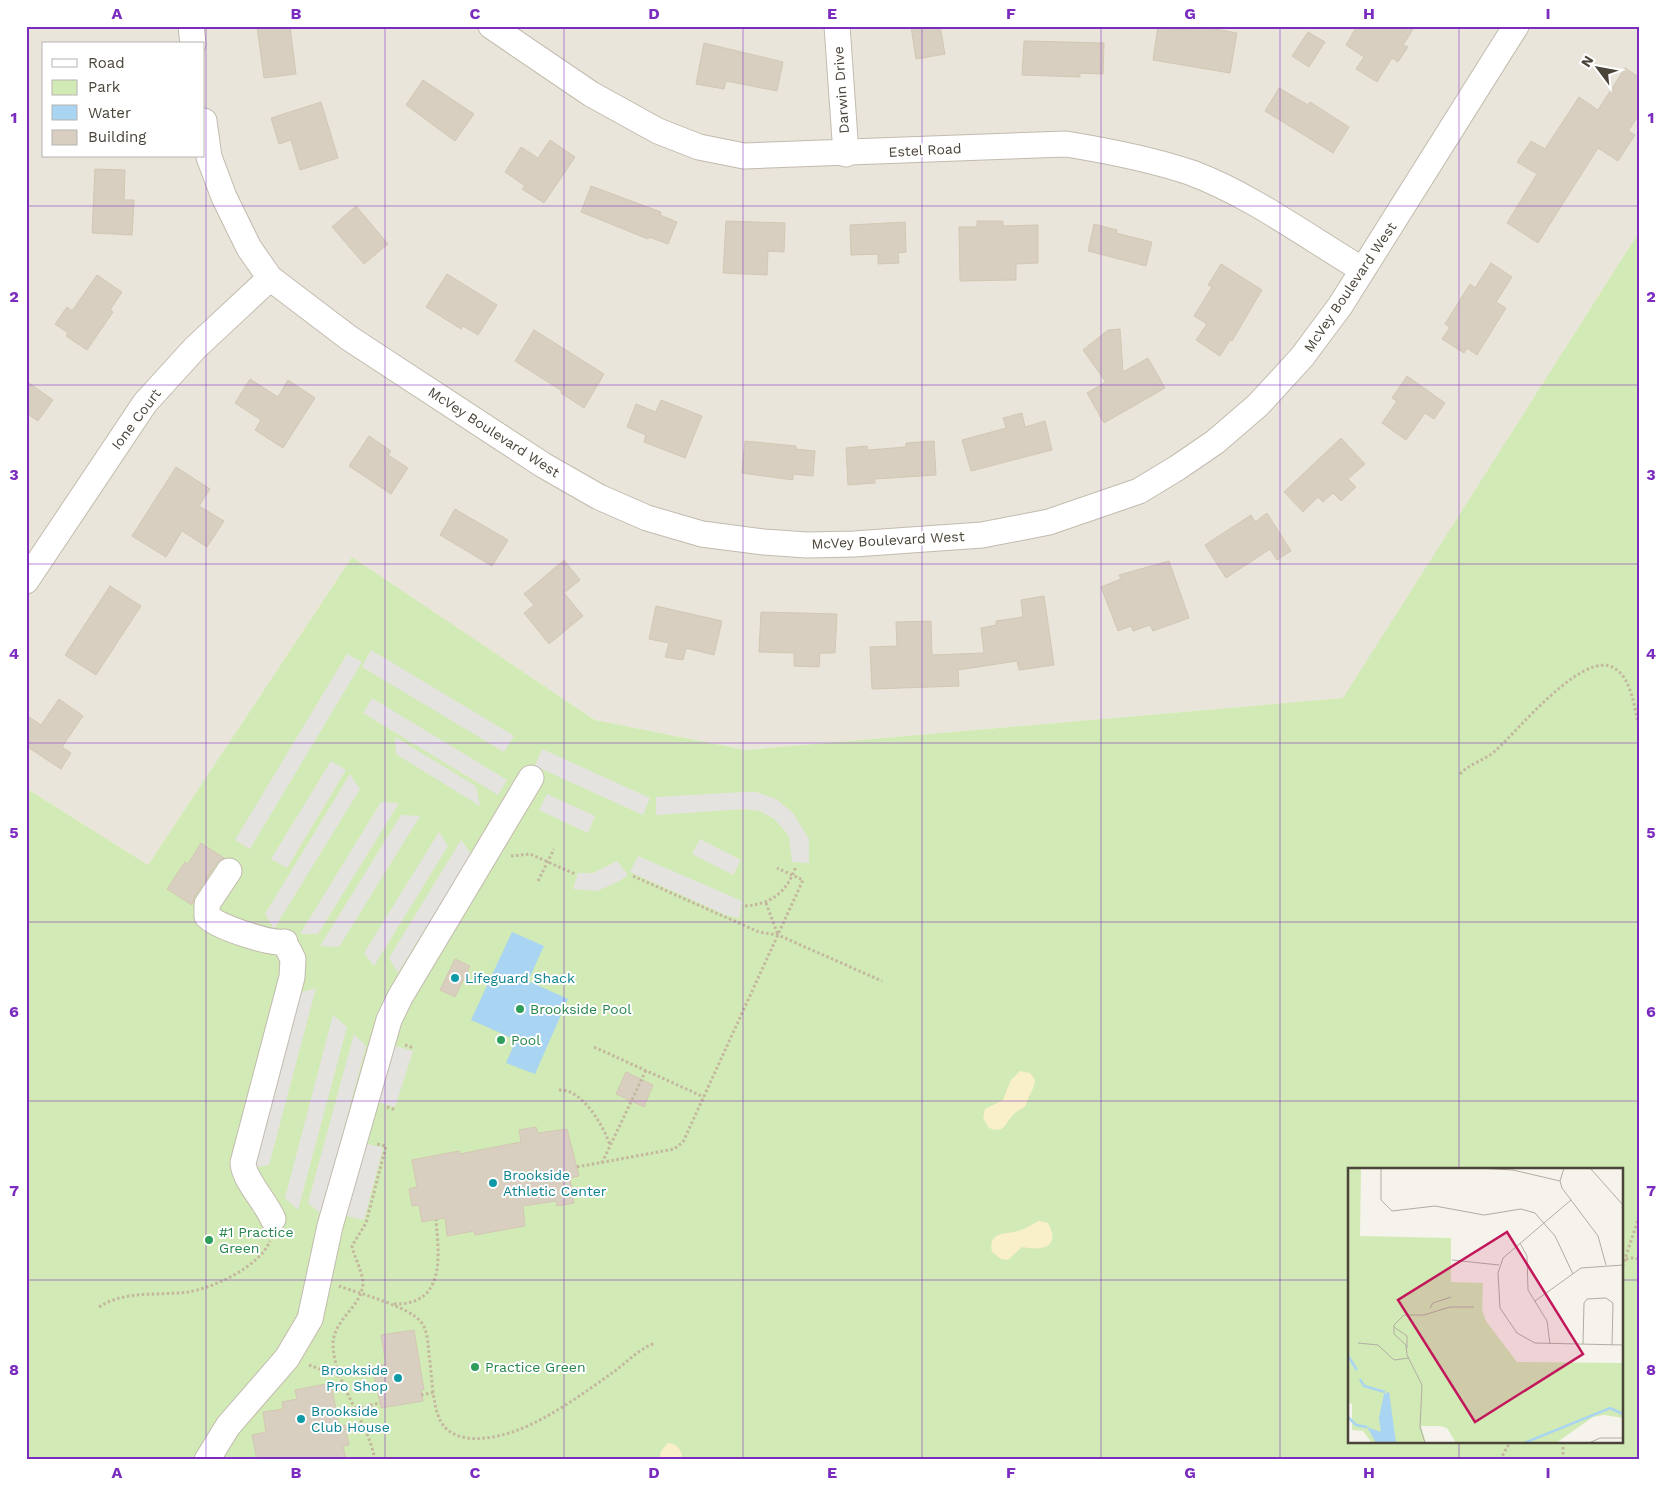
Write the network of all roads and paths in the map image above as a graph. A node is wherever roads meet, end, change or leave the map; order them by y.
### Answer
1 (191, 26) edge
2 (491, 26) edge
3 (837, 26) edge
4 (1516, 26) edge
5 (194, 42) edge
6 (205, 128) edge
7 (846, 154) junction
8 (1363, 270) junction
9 (270, 278) junction
10 (26, 581) edge
11 (1639, 726) edge
12 (1460, 774) dead end
13 (531, 778) dead end
14 (554, 849) dead end
15 (796, 866) dead end
16 (777, 868) dead end
17 (229, 871) dead end
18 (793, 875) junction
19 (633, 876) dead end
20 (538, 881) dead end
21 (766, 903) junction
22 (745, 906) dead end
23 (778, 935) junction
24 (882, 981) dead end
25 (594, 1047) dead end
26 (646, 1070) junction
27 (560, 1090) dead end
28 (704, 1097) junction
29 (378, 1105) dead end
30 (396, 1110) dead end
31 (368, 1140) dead end
32 (610, 1145) junction
33 (602, 1163) junction
34 (577, 1167) dead end
35 (1639, 1218) edge
36 (273, 1219) joint
37 (436, 1220) dead end
38 (1623, 1259) edge
39 (1639, 1259) edge
40 (318, 1277) junction
41 (360, 1294) junction
42 (385, 1303) junction
43 (99, 1307) dead end
44 (655, 1343) dead end
45 (290, 1354) junction
46 (341, 1377) junction
47 (434, 1392) junction
48 (421, 1395) dead end
49 (380, 1403) dead end
50 (355, 1409) junction
51 (336, 1413) dead end
52 (364, 1426) junction
53 (346, 1430) dead end
54 (1509, 1444) edge
55 (1562, 1444) edge
56 (207, 1460) edge
57 (375, 1460) edge
58 (1500, 1460) edge
59 (1562, 1460) edge

1 - 5 street
2 - 7 street, Estel Road
3 - 7 street, Darwin Drive
4 - 8 street, McVey Boulevard West
6 - 9 street, McVey Boulevard West
7 - 8 street, Estel Road
8 - 9 street, McVey Boulevard West
9 - 10 street, Ione Court
11 - 12 path
13 - 40 street
14 - 20 path
15 - 18 path
16 - 18 path
17 - 36 street
18 - 21 path
18 - 23 path
19 - 23 path
21 - 22 path
21 - 23 path
23 - 24 path
23 - 28 path
25 - 26 path
26 - 28 path
26 - 32 path
27 - 32 path
28 - 33 path
29 - 30 path
31 - 41 path
32 - 33 path
33 - 34 path
35 - 38 path
36 - 43 path
37 - 42 path
38 - 39 path
40 - 41 path
40 - 45 street
41 - 42 path
41 - 46 path
42 - 47 path
44 - 47 path
45 - 46 path
45 - 56 street
46 - 50 path
47 - 48 path
49 - 50 path
50 - 51 path
50 - 52 path
52 - 53 path
52 - 57 path
54 - 58 path
55 - 59 path

